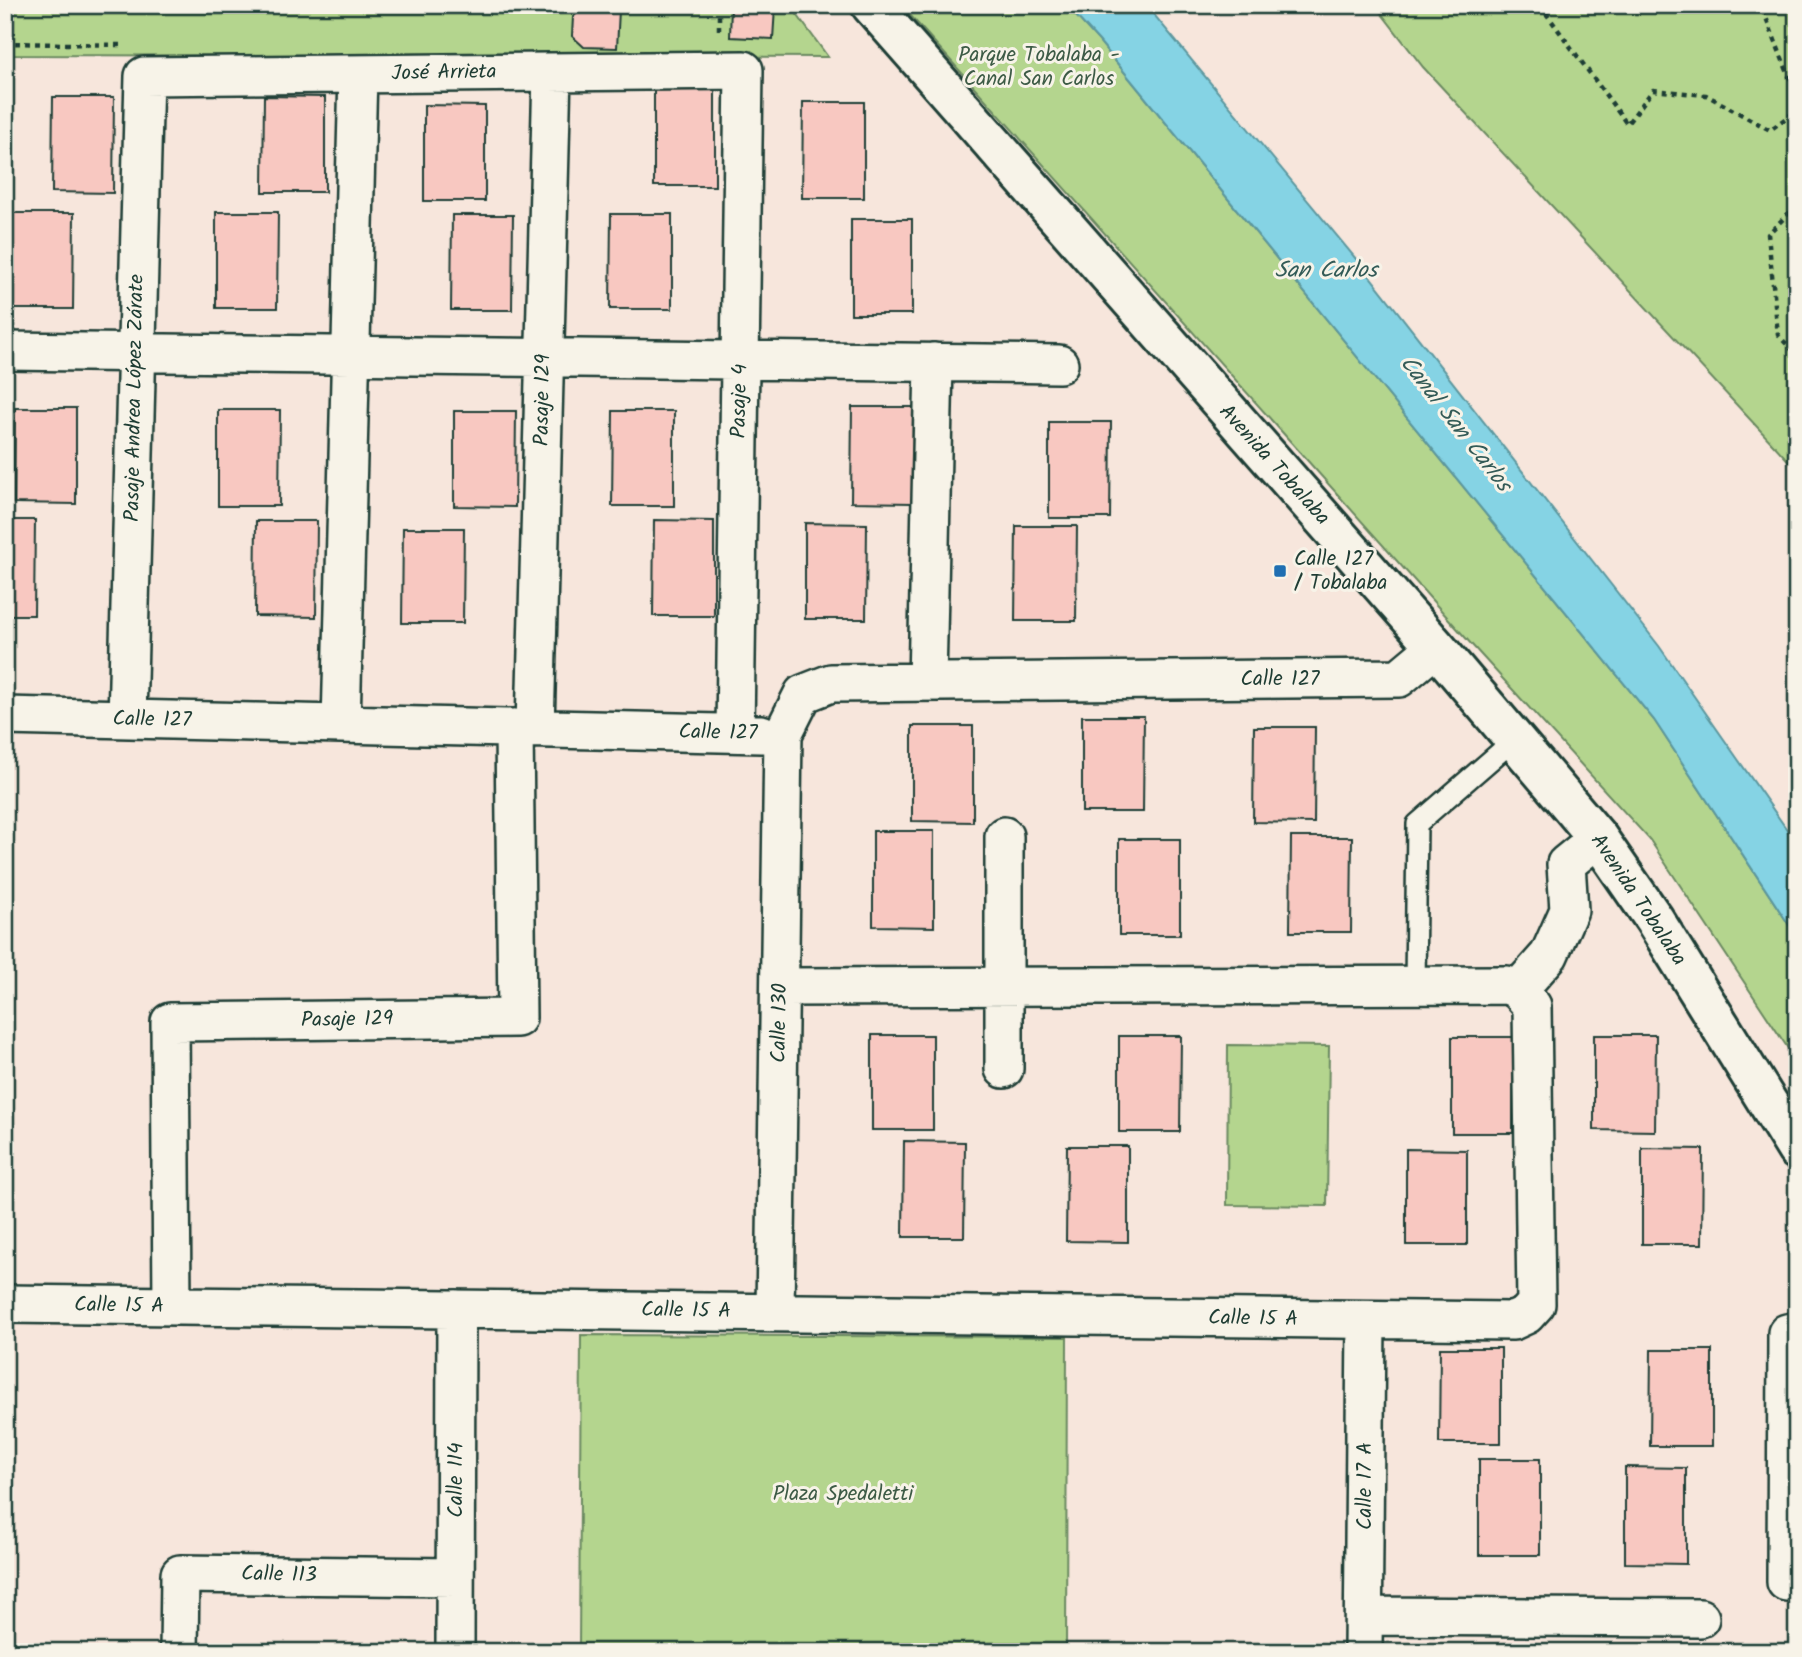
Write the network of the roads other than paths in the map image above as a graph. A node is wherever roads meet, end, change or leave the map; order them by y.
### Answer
1 (870, 5) edge
2 (744, 70) joint
3 (552, 72) junction
4 (358, 74) junction
5 (144, 76) joint
6 (5, 351) edge
7 (136, 353) junction
8 (350, 355) junction
9 (544, 357) junction
10 (740, 360) junction
11 (934, 362) junction
12 (1059, 364) dead end
13 (1436, 647) junction
14 (926, 682) junction
15 (5, 716) edge
16 (127, 719) junction
17 (341, 724) junction
18 (525, 728) junction
19 (735, 733) junction
20 (783, 734) junction
21 (1515, 739) junction
22 (1004, 836) dead end
23 (1598, 838) junction
24 (1415, 984) junction
25 (780, 987) junction
26 (1004, 988) junction
27 (1518, 990) junction
28 (1004, 1069) dead end
29 (1797, 1150) edge
30 (5, 1304) edge
31 (172, 1306) junction
32 (456, 1309) junction
33 (775, 1312) junction
34 (1366, 1320) junction
35 (1797, 1331) edge
36 (455, 1577) junction
37 (1797, 1581) edge
38 (1700, 1618) dead end
39 (1364, 1634) edge
40 (179, 1652) edge
41 (455, 1652) edge

1 - 13 main road, Avenida Tobalaba
2 - 3 street, José Arrieta
2 - 10 street, Pasaje 4
3 - 4 street, José Arrieta
3 - 9 street, Pasaje 129
4 - 5 street, José Arrieta
4 - 8 street
5 - 7 street, Pasaje Andrea López Zárate
6 - 7 street
7 - 8 street
7 - 16 street, Pasaje Andrea López Zárate
8 - 9 street
8 - 17 street
9 - 10 street
9 - 18 street, Pasaje 129
10 - 11 street
10 - 19 street, Pasaje 4
11 - 12 street
11 - 14 street
13 - 14 street, Calle 127
13 - 21 main road, Avenida Tobalaba
14 - 20 street, Calle 127
15 - 16 street, Calle 127
16 - 17 street, Calle 127
17 - 18 street, Calle 127
18 - 19 street, Calle 127
18 - 31 street, Pasaje 129
19 - 20 street, Calle 127
20 - 25 street, Calle 130
21 - 23 main road, Avenida Tobalaba
21 - 24 lane
22 - 26 street
23 - 27 street
23 - 29 main road, Avenida Tobalaba
24 - 26 street
24 - 27 street
25 - 26 street
25 - 33 street, Calle 130
26 - 28 street
27 - 34 street, Calle 15 A
30 - 31 street, Calle 15 A
31 - 32 street, Calle 15 A
32 - 33 street, Calle 15 A
32 - 36 street, Calle 114
33 - 34 street, Calle 15 A
34 - 39 street, Calle 17 A
35 - 37 street
36 - 40 street, Calle 113
36 - 41 street, Calle 114
38 - 39 street

